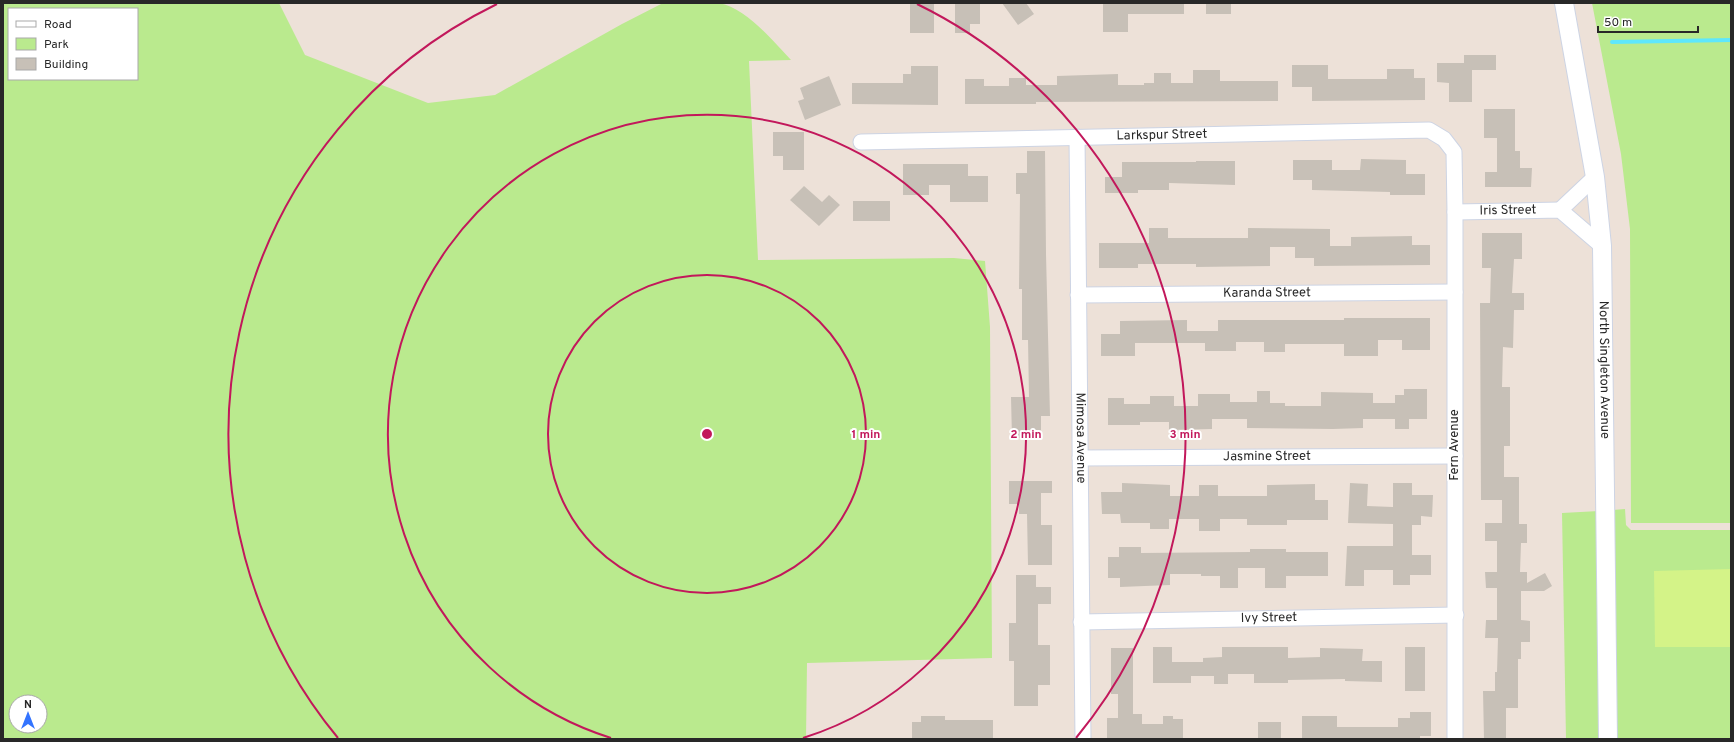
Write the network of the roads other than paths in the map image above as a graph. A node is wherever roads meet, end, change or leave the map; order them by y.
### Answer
1 (1564, 3) edge
2 (1078, 137) junction
3 (862, 142) dead end
4 (1454, 152) joint
5 (1595, 177) junction
6 (1560, 210) junction
7 (1455, 212) junction
8 (1602, 246) junction
9 (1455, 292) junction
10 (1078, 295) junction
11 (1455, 456) junction
12 (1080, 458) junction
13 (1456, 615) junction
14 (1081, 622) junction
15 (1083, 739) edge
16 (1456, 739) edge
17 (1608, 739) edge

1 - 5 street, North Singleton Avenue
2 - 3 street, Larkspur Street
2 - 4 street, Larkspur Street
2 - 10 street, Mimosa Avenue
4 - 7 street, Fern Avenue
5 - 6 street
5 - 8 street, North Singleton Avenue
6 - 7 street, Iris Street
6 - 8 street
7 - 9 street, Fern Avenue
8 - 17 street, North Singleton Avenue
9 - 10 street, Karanda Street
9 - 11 street, Fern Avenue
10 - 12 street, Mimosa Avenue
11 - 12 street, Jasmine Street
11 - 13 street, Fern Avenue
12 - 14 street, Mimosa Avenue
13 - 14 street, Ivy Street
13 - 16 street, Fern Avenue
14 - 15 street, Mimosa Avenue

